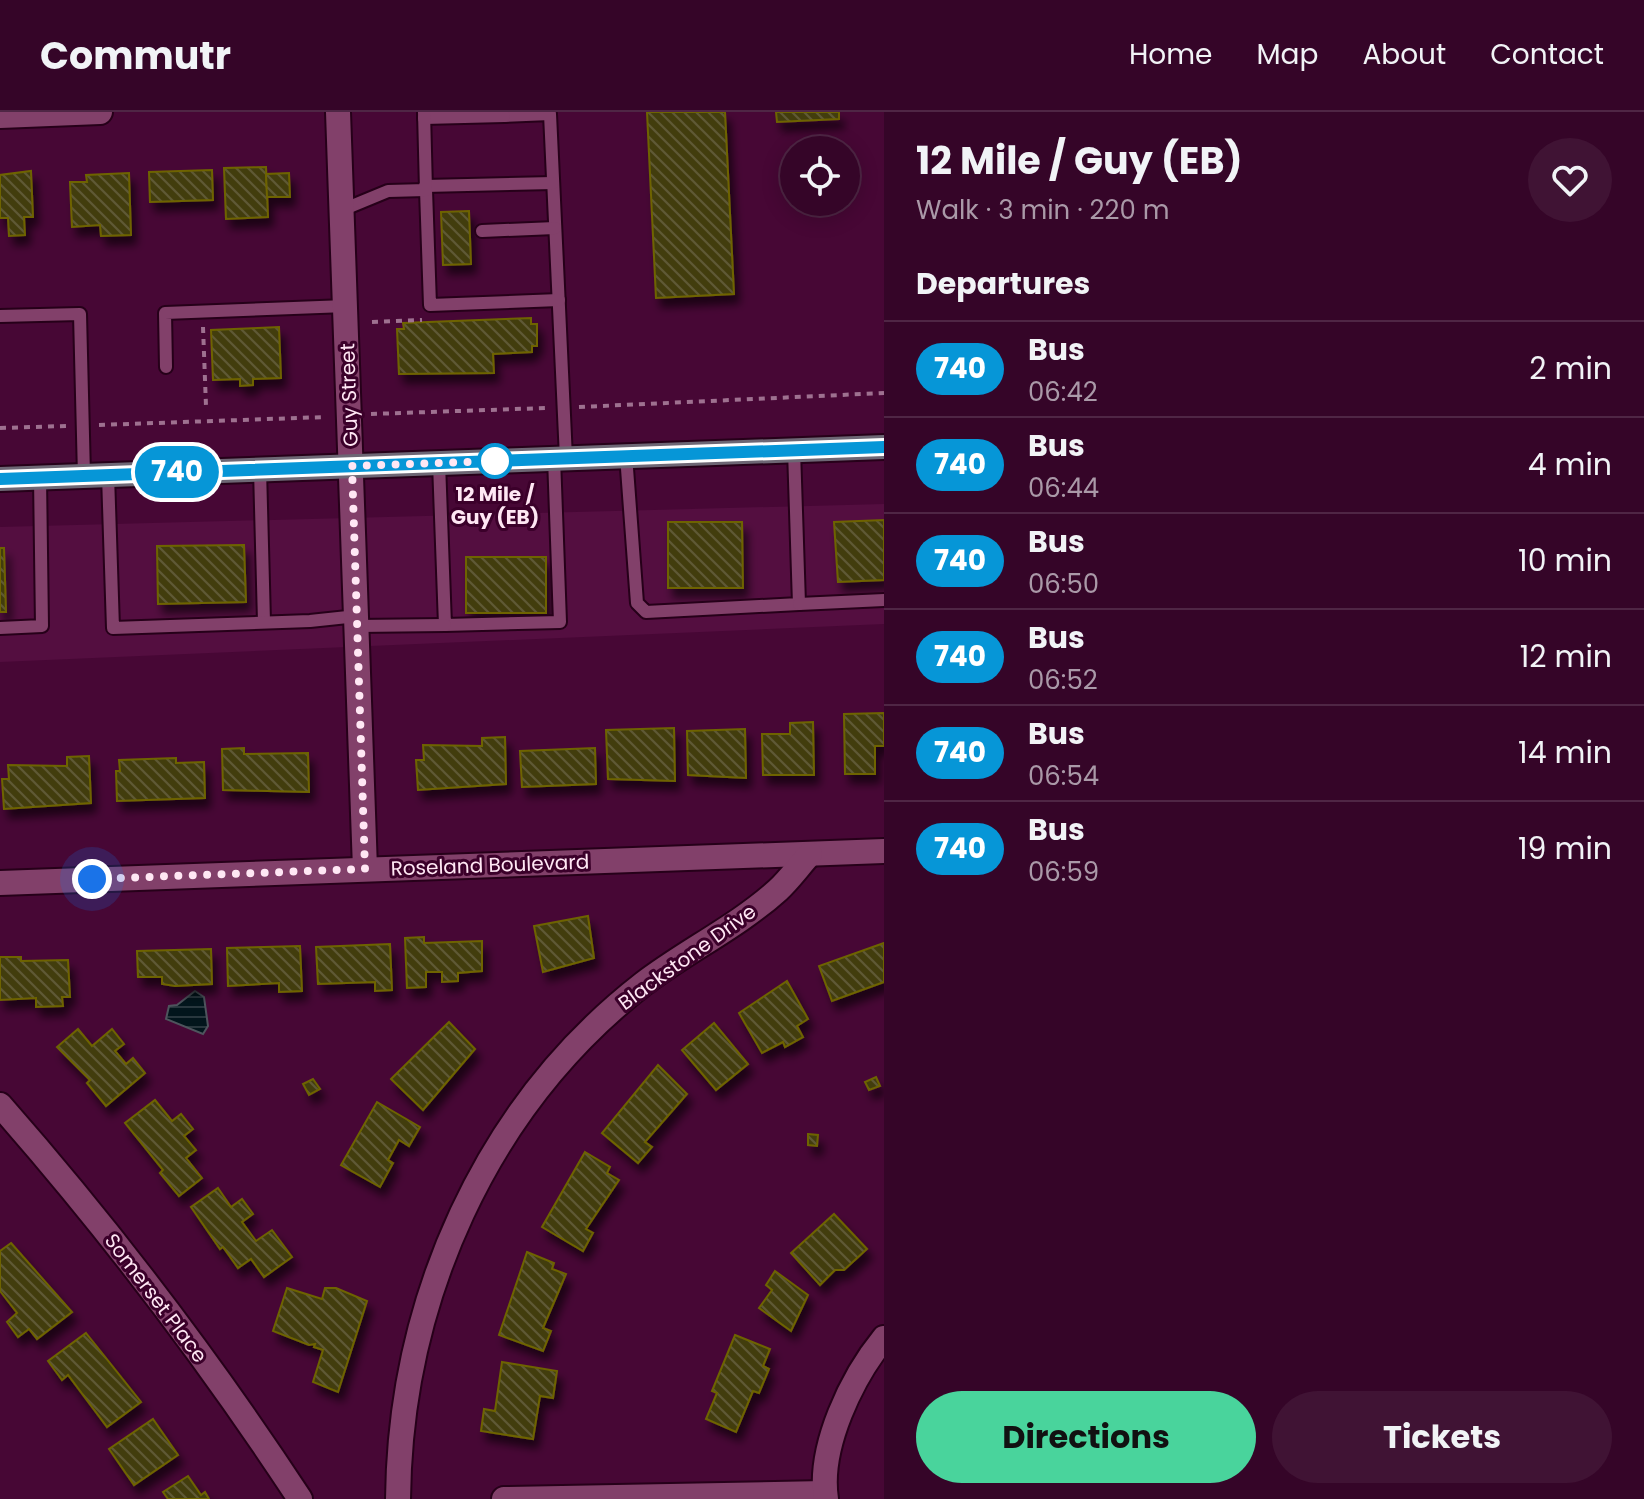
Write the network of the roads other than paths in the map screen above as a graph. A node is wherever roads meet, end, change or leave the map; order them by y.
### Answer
1 (100, 112) edge
2 (338, 112) edge
3 (504, 114) edge
4 (424, 115) edge
5 (0, 116) edge
6 (553, 183) junction
7 (425, 188) junction
8 (342, 210) junction
9 (555, 228) junction
10 (482, 231) dead end
11 (559, 300) junction
12 (346, 306) junction
13 (0, 316) edge
14 (166, 367) dead end
15 (884, 447) edge
16 (794, 450) junction
17 (626, 455) junction
18 (560, 458) junction
19 (439, 463) junction
20 (352, 466) junction
21 (260, 469) junction
22 (96, 475) junction
23 (40, 477) junction
24 (0, 479) edge
25 (884, 600) edge
26 (799, 604) junction
27 (357, 621) junction
28 (264, 622) junction
29 (445, 625) junction
30 (0, 628) edge
31 (884, 851) edge
32 (810, 854) junction
33 (365, 869) junction
34 (0, 883) edge
35 (0, 1105) edge
36 (884, 1338) edge
37 (826, 1496) edge
38 (300, 1499) edge
39 (398, 1499) edge
40 (504, 1499) edge

1 - 5 street
2 - 8 street, Guy Street
3 - 4 lane
3 - 6 lane
4 - 7 lane
6 - 7 lane
6 - 9 lane
7 - 8 lane
7 - 11 lane
8 - 12 street, Guy Street
9 - 10 lane
9 - 11 lane
11 - 18 lane
12 - 14 lane
12 - 20 street, Guy Street
13 - 22 lane
15 - 16 main road
16 - 17 main road
16 - 26 lane
17 - 18 main road
17 - 26 lane
18 - 19 main road
18 - 29 lane
19 - 20 main road
19 - 29 lane
20 - 21 main road
20 - 27 street, Guy Street
21 - 22 main road
21 - 28 lane
22 - 23 main road
22 - 28 lane
23 - 24 main road
23 - 30 lane
25 - 26 lane
27 - 28 lane
27 - 29 lane
27 - 33 street, Guy Street
31 - 32 street, Roseland Boulevard
32 - 33 street, Roseland Boulevard
32 - 39 street, Blackstone Drive
33 - 34 street, Roseland Boulevard
35 - 38 street, Somerset Place
36 - 37 street
37 - 40 street

